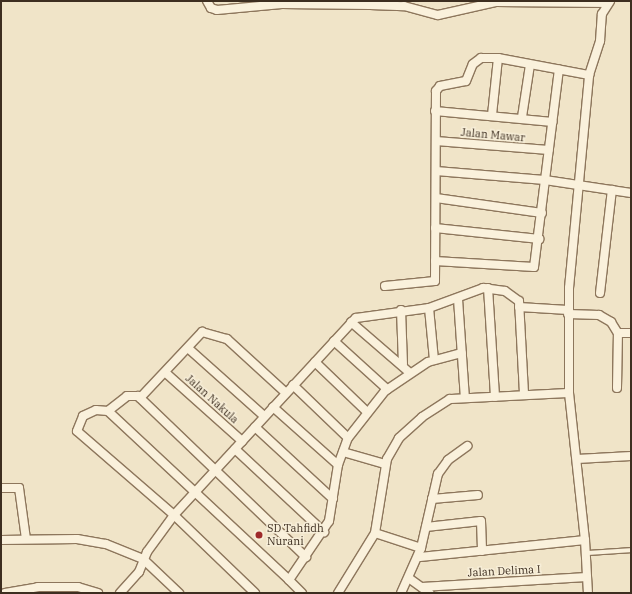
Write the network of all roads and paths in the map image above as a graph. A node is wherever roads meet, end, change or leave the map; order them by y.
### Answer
1 (207, 1) edge
2 (609, 2) edge
3 (270, 3) edge
4 (370, 3) edge
5 (480, 3) edge
6 (498, 58) junction
7 (530, 65) junction
8 (559, 70) junction
9 (589, 75) junction
10 (435, 111) junction
11 (492, 115) junction
12 (522, 117) junction
13 (552, 122) junction
14 (436, 141) junction
15 (548, 150) junction
16 (436, 172) junction
17 (545, 180) junction
18 (578, 185) junction
19 (612, 190) junction
20 (631, 193) edge
21 (436, 198) junction
22 (542, 213) junction
23 (435, 228) junction
24 (539, 239) junction
25 (435, 261) junction
26 (385, 286) dead end
27 (488, 288) junction
28 (600, 293) dead end
29 (458, 299) junction
30 (519, 307) junction
31 (429, 308) junction
32 (401, 310) junction
33 (568, 310) junction
34 (351, 322) junction
35 (618, 333) junction
36 (631, 333) edge
37 (334, 341) junction
38 (189, 349) junction
39 (462, 353) junction
40 (434, 360) junction
41 (315, 362) junction
42 (403, 364) junction
43 (410, 373) junction
44 (167, 374) junction
45 (293, 385) junction
46 (617, 388) dead end
47 (387, 389) junction
48 (568, 392) junction
49 (286, 393) junction
50 (524, 394) junction
51 (495, 397) junction
52 (140, 398) junction
53 (465, 398) junction
54 (273, 407) junction
55 (108, 411) junction
56 (366, 411) junction
57 (264, 416) junction
58 (255, 427) junction
59 (348, 438) junction
60 (242, 440) junction
61 (467, 446) dead end
62 (235, 450) junction
63 (343, 452) junction
64 (631, 456) edge
65 (577, 459) junction
66 (385, 464) junction
67 (338, 465) junction
68 (217, 469) junction
69 (1, 488) edge
70 (194, 493) junction
71 (478, 495) dead end
72 (432, 499) junction
73 (333, 500) junction
74 (174, 515) junction
75 (426, 527) junction
76 (324, 532) junction
77 (375, 533) junction
78 (26, 539) junction
79 (1, 540) edge
80 (585, 540) junction
81 (631, 550) edge
82 (482, 551) junction
83 (421, 553) junction
84 (586, 553) junction
85 (306, 557) junction
86 (143, 559) junction
87 (587, 577) junction
88 (410, 579) junction
89 (289, 580) junction
90 (38, 587) junction
91 (422, 587) junction
92 (5, 593) edge
93 (46, 593) edge
94 (98, 593) edge
95 (120, 593) edge
96 (179, 593) edge
97 (255, 593) edge
98 (302, 593) edge
99 (338, 593) edge
100 (401, 593) edge
101 (429, 593) edge
102 (588, 593) edge

1 - 3 street
2 - 5 street
2 - 9 street
3 - 4 street
4 - 5 street
6 - 7 street
6 - 10 street
6 - 11 street
7 - 8 street
7 - 12 street
8 - 9 street
8 - 13 street
9 - 18 street
10 - 11 street
10 - 14 street
11 - 12 street
12 - 13 street
13 - 15 street
14 - 15 street, Jalan Mawar
14 - 16 street
15 - 17 street
16 - 17 street
16 - 21 street
17 - 18 street
17 - 22 street
18 - 19 street
18 - 33 street
19 - 20 street
19 - 28 street
21 - 22 street
21 - 23 street
22 - 24 street
23 - 24 street
23 - 25 street
24 - 25 street
25 - 26 street
27 - 29 street
27 - 30 street
27 - 51 street
29 - 31 street
29 - 39 street
30 - 33 street
30 - 50 street
31 - 32 street
31 - 40 street
32 - 34 street
32 - 42 street
33 - 35 street
33 - 48 street
34 - 37 street
34 - 42 street
35 - 36 street
35 - 46 street
37 - 41 street
37 - 47 street
38 - 44 street
38 - 49 street
38 - 57 street
39 - 40 street
39 - 53 street
40 - 43 street
41 - 45 street
41 - 56 street
42 - 43 street
43 - 47 street
44 - 52 street
44 - 60 street, Jalan Nakula
45 - 49 street
45 - 59 street
47 - 56 street
48 - 50 street
48 - 65 street
49 - 54 street
50 - 51 street
51 - 53 street
52 - 55 street
52 - 68 street
53 - 66 street
54 - 57 street
54 - 67 street
55 - 70 street
55 - 74 street
56 - 59 street
57 - 58 street
58 - 60 street
58 - 73 street
59 - 63 street
60 - 62 street
61 - 72 street
62 - 68 street
62 - 76 street
63 - 66 street
63 - 67 street
64 - 65 street
65 - 80 street
66 - 77 street
67 - 73 street
68 - 70 street
68 - 85 street
69 - 78 street
70 - 74 street
70 - 89 street
71 - 72 street
72 - 75 street
73 - 76 street
74 - 86 street
74 - 97 street
75 - 82 street
75 - 83 street
76 - 85 street
77 - 83 street
77 - 99 street
78 - 79 street
78 - 86 street
80 - 82 street
80 - 84 street
81 - 84 lane
82 - 83 street
83 - 88 street
84 - 87 street
85 - 89 street
86 - 95 street
86 - 96 street
87 - 91 street, Jalan Delima I
87 - 102 street
88 - 91 street
88 - 100 street
89 - 98 street
90 - 92 street
90 - 93 street
90 - 94 street
91 - 101 street

